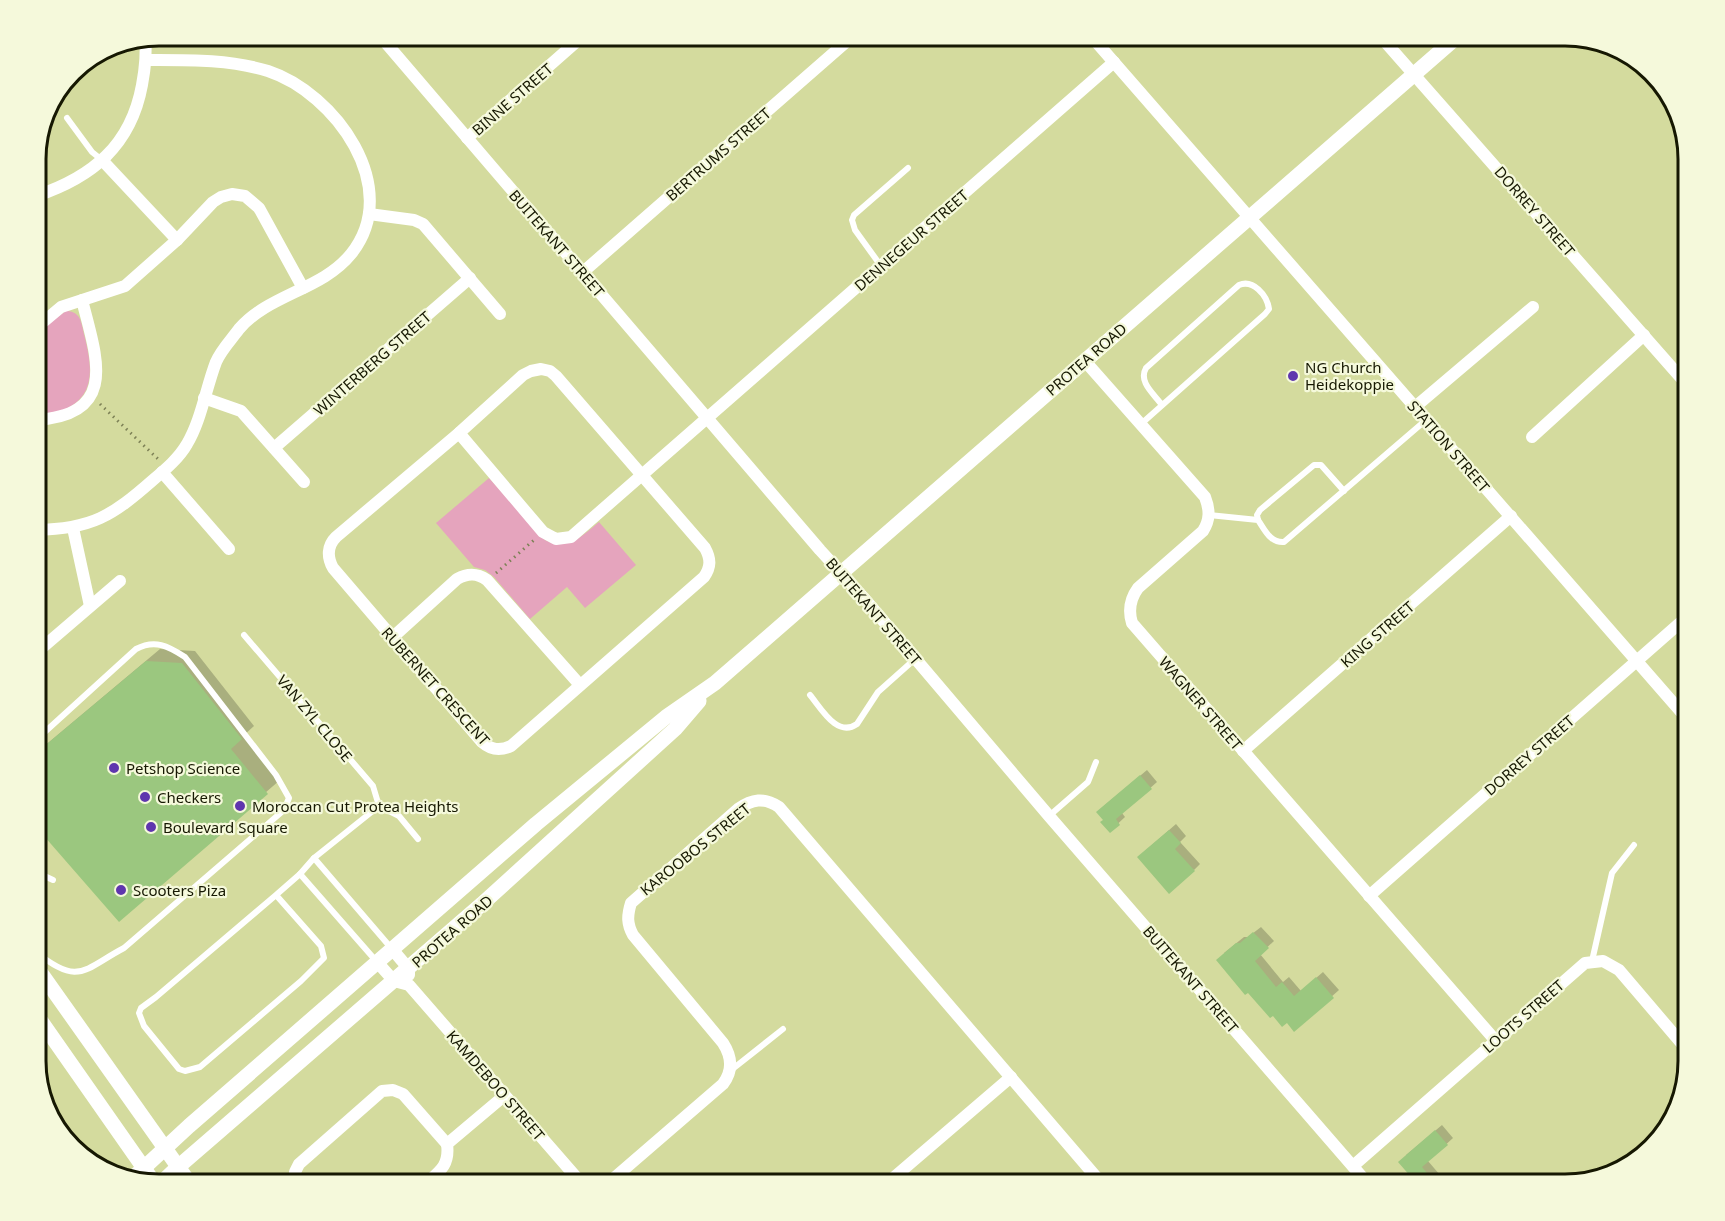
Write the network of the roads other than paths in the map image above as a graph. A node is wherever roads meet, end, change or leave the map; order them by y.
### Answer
1 (1100, 46) edge
2 (1389, 46) edge
3 (1447, 46) edge
4 (389, 47) edge
5 (571, 47) edge
6 (842, 47) edge
7 (145, 48) edge
8 (146, 60) junction
9 (1114, 62) junction
10 (1414, 75) junction
11 (67, 118) dead end
12 (467, 138) junction
13 (102, 160) junction
14 (908, 168) dead end
15 (47, 191) edge
16 (369, 214) junction
17 (1248, 217) junction
18 (177, 240) junction
19 (881, 266) junction
20 (583, 272) junction
21 (470, 278) junction
22 (303, 288) junction
23 (82, 300) junction
24 (1533, 307) dead end
25 (500, 314) dead end
26 (47, 318) edge
27 (1644, 335) junction
28 (1084, 360) junction
29 (1678, 374) edge
30 (204, 398) junction
31 (1162, 405) junction
32 (1415, 408) junction
33 (707, 417) junction
34 (47, 418) edge
35 (1426, 420) junction
36 (1141, 424) junction
37 (459, 433) junction
38 (1532, 437) dead end
39 (274, 448) junction
40 (165, 470) junction
41 (641, 476) junction
42 (304, 482) dead end
43 (1344, 491) junction
44 (1209, 515) junction
45 (1511, 516) junction
46 (1258, 520) junction
47 (73, 528) junction
48 (47, 529) edge
49 (229, 549) dead end
50 (841, 574) junction
51 (120, 581) dead end
52 (90, 606) junction
53 (1678, 625) edge
54 (244, 635) dead end
55 (47, 637) edge
56 (393, 637) junction
57 (916, 658) junction
58 (1637, 661) junction
59 (716, 683) junction
60 (580, 685) junction
61 (810, 695) dead end
62 (1678, 708) edge
63 (47, 730) edge
64 (1243, 751) junction
65 (1096, 762) dead end
66 (379, 806) junction
67 (1049, 816) junction
68 (418, 839) dead end
69 (1634, 845) dead end
70 (314, 858) junction
71 (300, 874) junction
72 (47, 877) edge
73 (53, 880) dead end
74 (276, 895) junction
75 (1369, 896) junction
76 (392, 949) junction
77 (47, 960) edge
78 (1592, 961) junction
79 (378, 963) junction
80 (409, 969) junction
81 (47, 982) edge
82 (402, 983) junction
83 (783, 1029) dead end
84 (47, 1031) edge
85 (1678, 1039) edge
86 (1495, 1040) junction
87 (730, 1071) junction
88 (1011, 1077) junction
89 (504, 1096) junction
90 (447, 1144) junction
91 (165, 1148) junction
92 (1353, 1166) junction
93 (178, 1167) junction
94 (139, 1172) edge
95 (169, 1174) edge
96 (183, 1174) edge
97 (295, 1174) edge
98 (436, 1174) edge
99 (573, 1174) edge
100 (619, 1174) edge
101 (898, 1174) edge
102 (1094, 1174) edge
103 (1360, 1174) edge

1 - 9 street, STATION STREET
2 - 10 street, DORREY STREET
3 - 10 street, PROTEA ROAD
4 - 12 street, BUITEKANT STREET
5 - 12 street, BINNE STREET
6 - 20 street, BERTRUMS STREET
7 - 8 street
8 - 13 street
8 - 16 street
9 - 17 street, STATION STREET
9 - 19 street, DENNEGEUR STREET
10 - 17 street, PROTEA ROAD
10 - 27 street, DORREY STREET
11 - 13 lane
12 - 20 street, BUITEKANT STREET
13 - 15 street
13 - 18 street
14 - 19 lane
16 - 21 street
16 - 22 street
17 - 28 street, PROTEA ROAD
17 - 32 street, STATION STREET
18 - 22 street
18 - 23 street
19 - 33 street, DENNEGEUR STREET
20 - 33 street, BUITEKANT STREET
21 - 25 street
21 - 39 street, WINTERBERG STREET
22 - 30 street
23 - 26 street
23 - 34 street
24 - 32 street
27 - 29 street, DORREY STREET
27 - 38 street
28 - 36 street
28 - 50 street, PROTEA ROAD
30 - 39 street
30 - 40 street
31 - 31 lane
31 - 36 lane
32 - 35 street, STATION STREET
33 - 41 street, DENNEGEUR STREET
33 - 50 street, BUITEKANT STREET
35 - 43 lane
35 - 45 street, STATION STREET
36 - 44 street
37 - 41 street, DENNEGEUR STREET
37 - 41 street, RUBERNET CRESCENT
37 - 56 street, RUBERNET CRESCENT
39 - 42 street
40 - 47 street
40 - 49 street
41 - 60 street, RUBERNET CRESCENT
43 - 46 lane
43 - 46 lane
44 - 46 lane
44 - 64 street, WAGNER STREET
45 - 58 street, STATION STREET
45 - 64 street, KING STREET
47 - 48 street
47 - 52 street
50 - 57 street, BUITEKANT STREET
50 - 59 street, PROTEA ROAD
51 - 52 street
52 - 55 street
53 - 58 street, DORREY STREET
54 - 66 lane, VAN ZYL CLOSE
56 - 60 street
56 - 60 street, RUBERNET CRESCENT
57 - 61 lane
57 - 67 street, BUITEKANT STREET
58 - 62 street, STATION STREET
58 - 75 street, DORREY STREET
59 - 76 street, PROTEA ROAD
59 - 80 street, PROTEA ROAD
63 - 77 lane
64 - 75 street, WAGNER STREET
65 - 67 lane
66 - 68 lane
66 - 70 lane
67 - 92 street, BUITEKANT STREET
69 - 78 lane
70 - 71 lane
70 - 76 lane
71 - 74 lane
71 - 79 lane
72 - 73 lane
74 - 74 lane
75 - 86 street, WAGNER STREET
76 - 79 street, PROTEA ROAD
76 - 80 street
78 - 85 street
78 - 86 street, LOOTS STREET
79 - 82 street, KAMDEBOO STREET
79 - 91 street, PROTEA ROAD
80 - 82 street, PROTEA ROAD
81 - 91 street
82 - 89 street, KAMDEBOO STREET
82 - 93 street, PROTEA ROAD
83 - 87 lane
84 - 94 street
86 - 92 street, LOOTS STREET
87 - 88 street, KAROOBOS STREET
87 - 100 street
88 - 101 street
88 - 102 street, KAROOBOS STREET
89 - 90 street
89 - 99 street, KAMDEBOO STREET
90 - 97 street
90 - 98 street
91 - 93 street
91 - 94 street, PROTEA ROAD
92 - 103 street, BUITEKANT STREET
93 - 95 street, PROTEA ROAD
93 - 96 street

